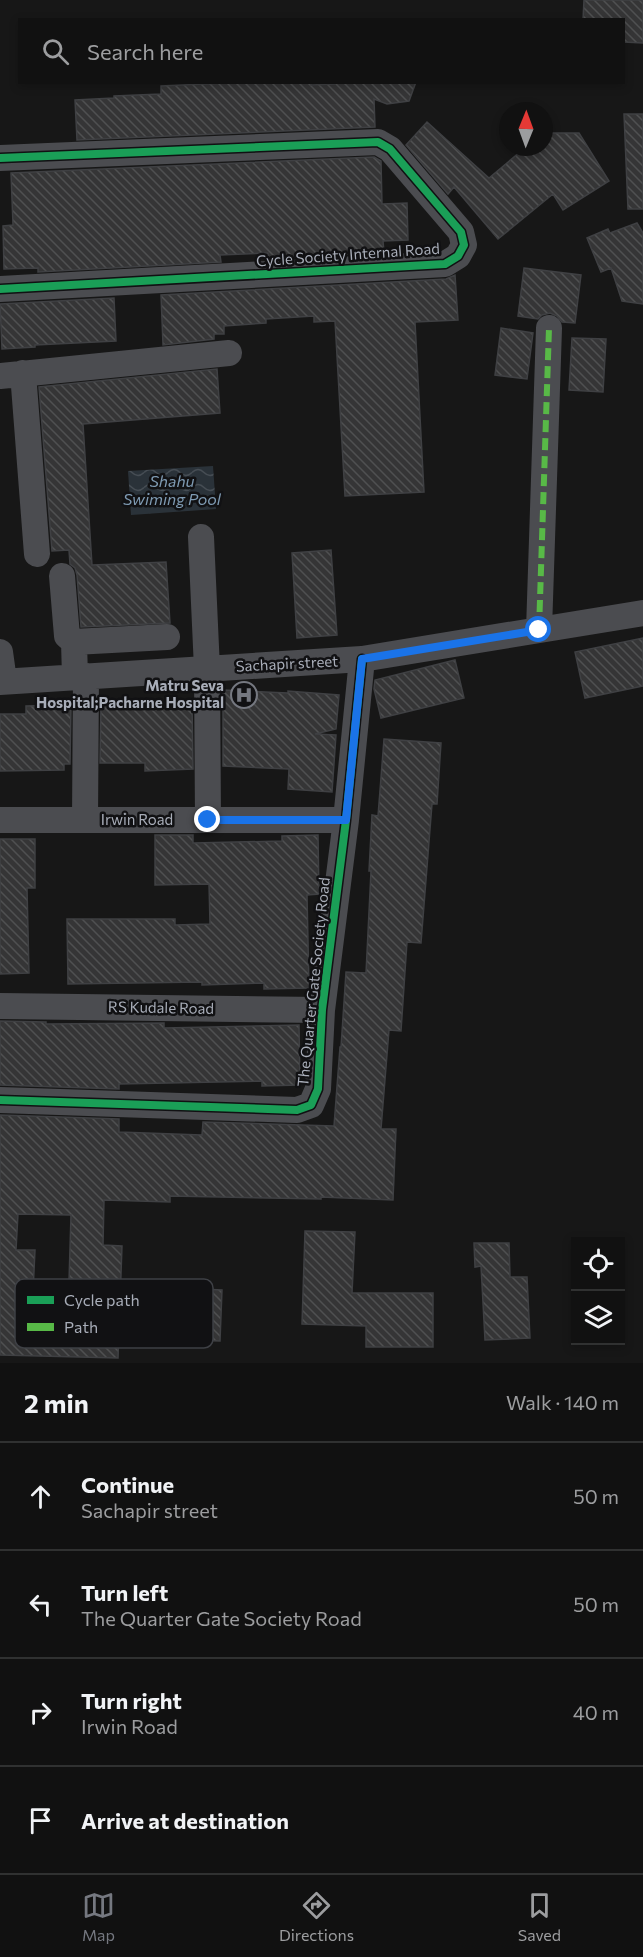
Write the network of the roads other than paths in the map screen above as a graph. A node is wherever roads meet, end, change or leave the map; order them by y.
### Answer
1 (0, 158) edge
2 (0, 289) edge
3 (549, 328) dead end
4 (229, 353) dead end
5 (11, 374) edge
6 (201, 537) dead end
7 (37, 554) dead end
8 (62, 576) dead end
9 (643, 613) edge
10 (539, 630) junction
11 (167, 637) dead end
12 (74, 642) junction
13 (0, 652) edge
14 (362, 659) junction
15 (207, 669) junction
16 (80, 677) junction
17 (2, 682) edge
18 (0, 820) edge
19 (85, 820) junction
20 (208, 820) junction
21 (346, 820) junction
22 (0, 1006) edge
23 (322, 1010) junction
24 (0, 1100) edge

1 - 2 street, Cycle Society Internal Road
3 - 10 street
4 - 5 street
5 - 7 street
6 - 15 street
8 - 12 street
9 - 10 street, Sachapir street
10 - 14 street, Sachapir street
11 - 12 street
12 - 16 street
13 - 17 street
14 - 15 street, Sachapir street
14 - 21 street, The Quarter Gate Society Road
15 - 16 street, Sachapir street
15 - 20 street
16 - 17 street, Sachapir street
16 - 19 street
18 - 19 street, Irwin Road
19 - 20 street, Irwin Road
20 - 21 street, Irwin Road
21 - 23 street, The Quarter Gate Society Road
22 - 23 street, RS Kudale Road
23 - 24 street, The Quarter Gate Society Road

